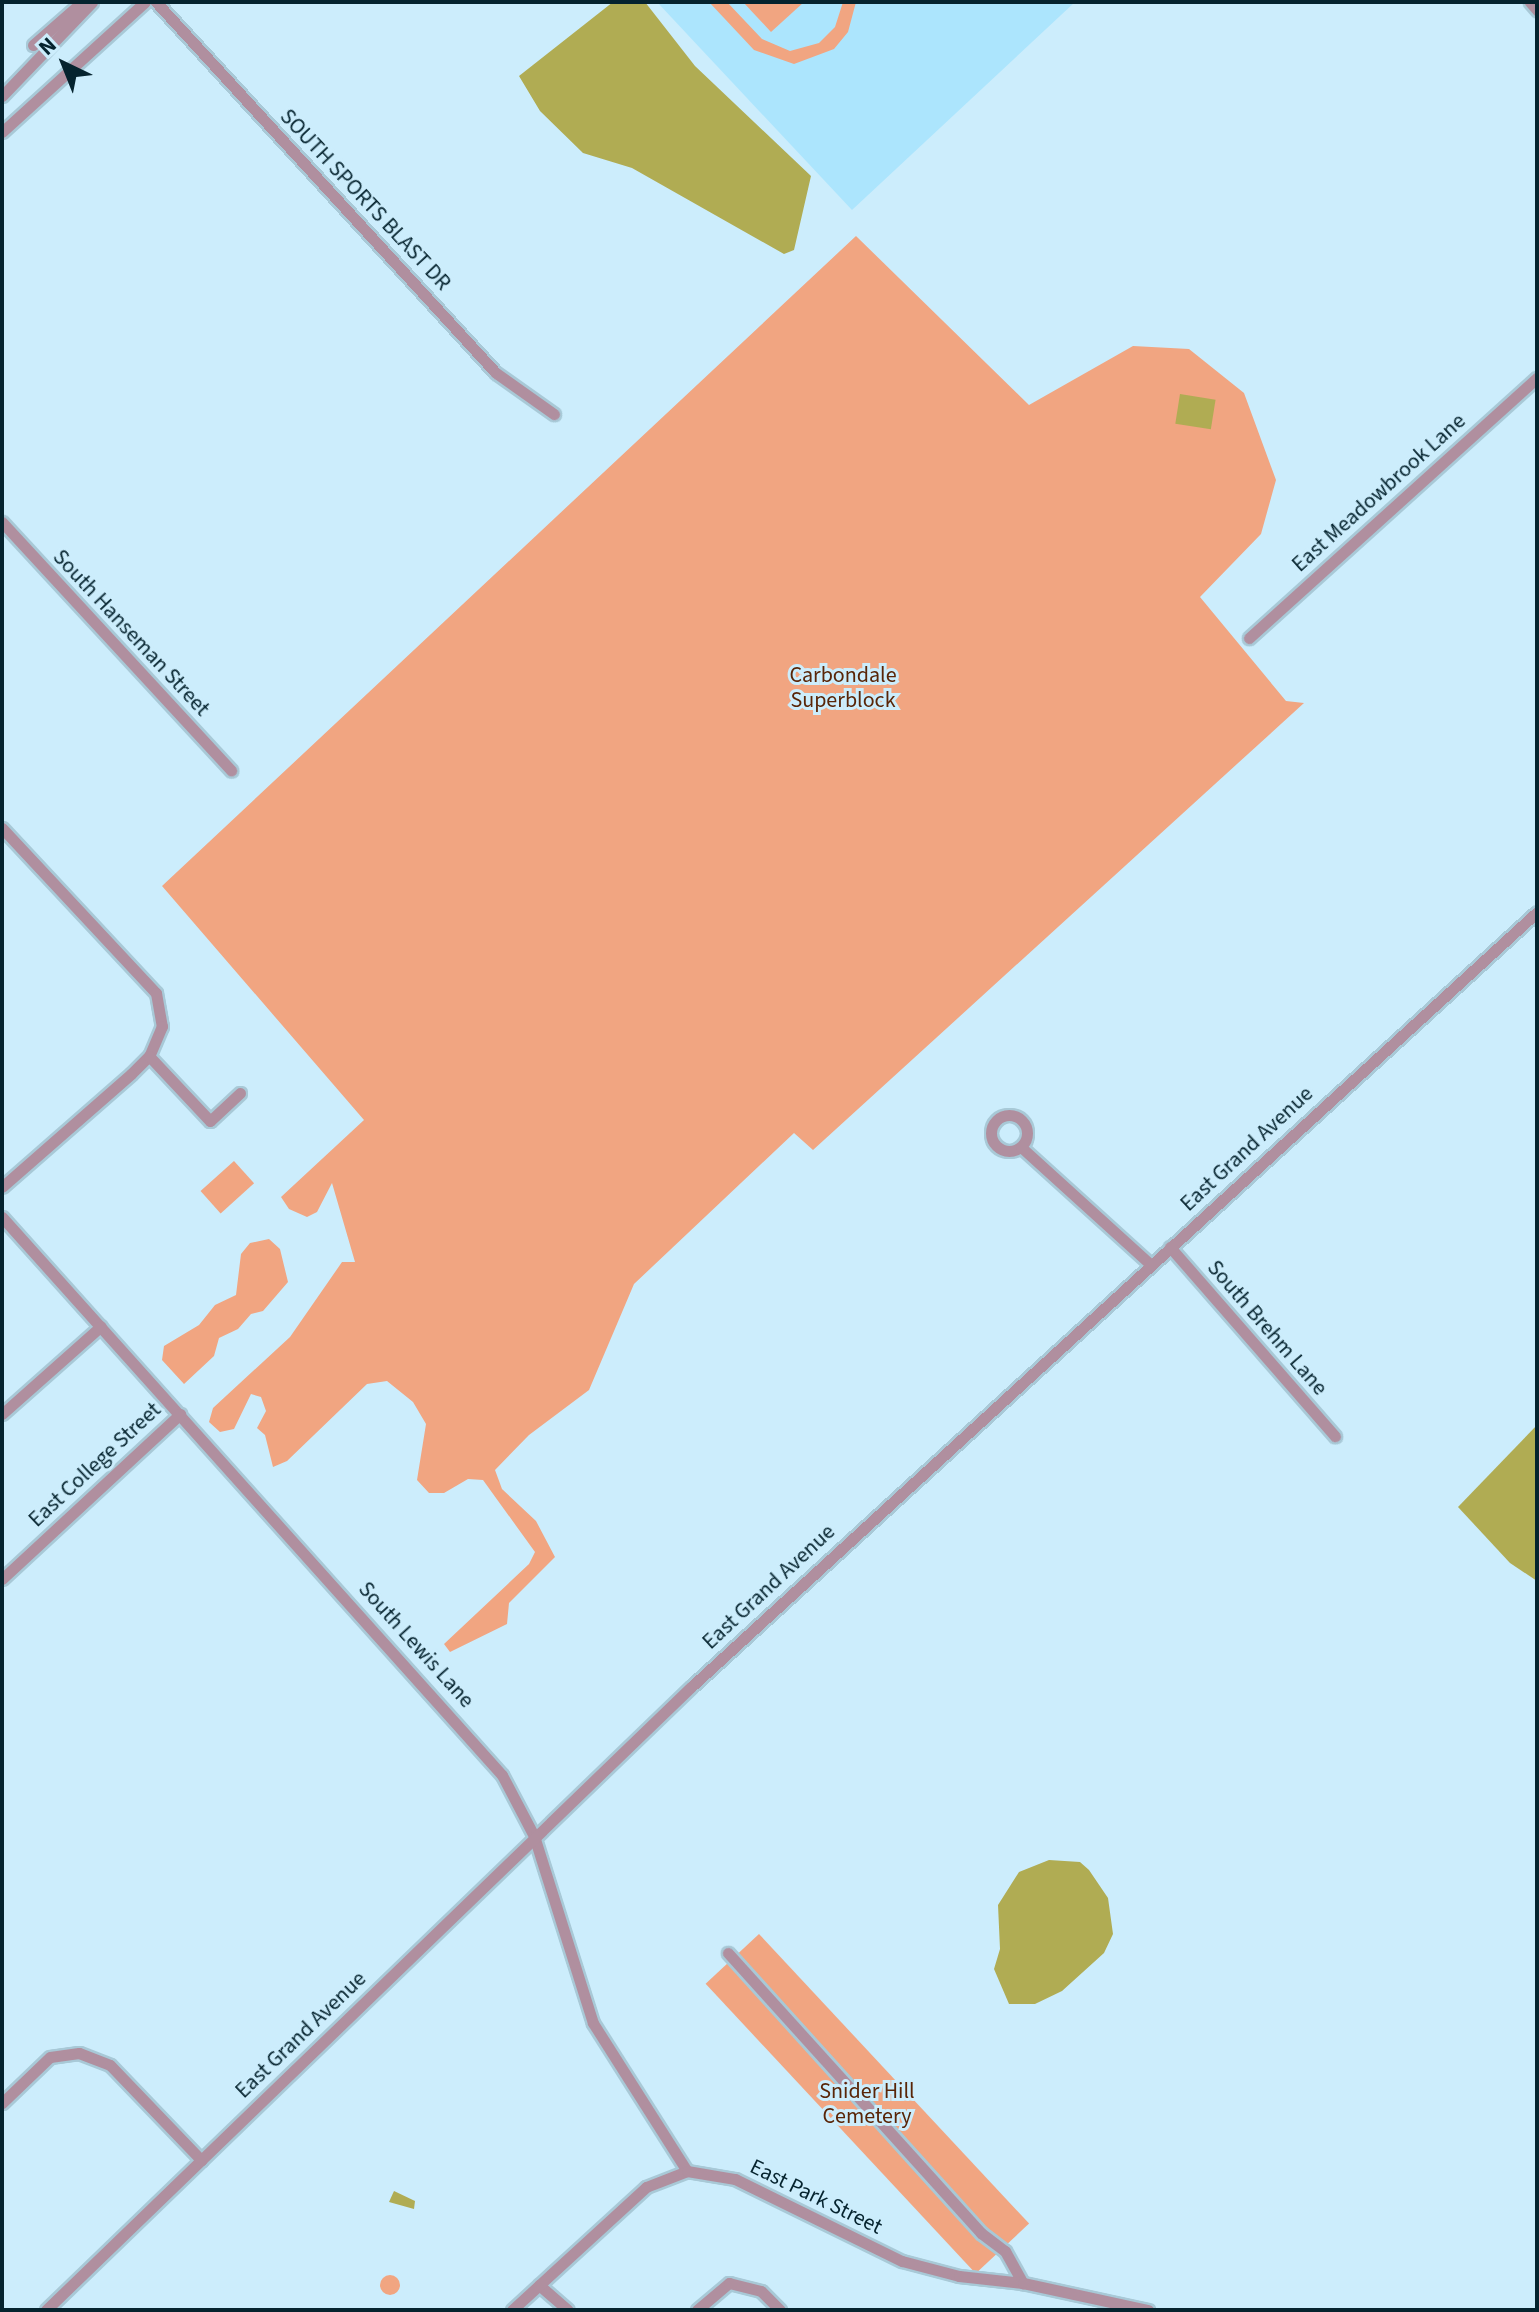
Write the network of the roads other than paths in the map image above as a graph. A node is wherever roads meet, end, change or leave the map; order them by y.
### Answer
1 (82, 2) edge
2 (92, 2) edge
3 (145, 2) edge
4 (156, 2) edge
5 (1530, 2) edge
6 (1537, 10) edge
7 (33, 45) dead end
8 (2, 96) edge
9 (2, 132) edge
10 (1537, 378) edge
11 (554, 414) dead end
12 (2, 522) edge
13 (1249, 638) dead end
14 (231, 770) dead end
15 (2, 828) edge
16 (1537, 912) edge
17 (149, 1056) junction
18 (240, 1093) dead end
19 (1021, 1147) dead end
20 (2, 1187) edge
21 (2, 1217) edge
22 (1170, 1247) junction
23 (1149, 1263) junction
24 (101, 1326) junction
25 (2, 1414) edge
26 (180, 1414) junction
27 (1335, 1436) dead end
28 (2, 1579) edge
29 (534, 1836) junction
30 (728, 1953) dead end
31 (2, 2103) edge
32 (201, 2160) junction
33 (687, 2171) junction
34 (1023, 2283) junction
35 (539, 2285) junction
36 (46, 2310) edge
37 (512, 2310) edge
38 (568, 2310) edge
39 (697, 2310) edge
40 (780, 2310) edge
41 (1148, 2310) edge

1 - 7 street
2 - 8 street
3 - 9 street
4 - 11 street, SOUTH SPORTS BLAST DR
5 - 6 street
10 - 13 street, East Meadowbrook Lane
12 - 14 street, South Hanseman Street
15 - 17 street
16 - 22 street, East Grand Avenue
17 - 18 street
17 - 20 street
19 - 23 street
21 - 24 street, South Lewis Lane
22 - 23 street, East Grand Avenue
22 - 27 street, South Brehm Lane
23 - 29 street, East Grand Avenue
24 - 25 street
24 - 26 street, South Lewis Lane
26 - 28 street, East College Street
26 - 29 street, South Lewis Lane
29 - 32 street, East Grand Avenue
29 - 33 street, South Lewis Lane
30 - 34 street
31 - 32 street
32 - 36 street, East Grand Avenue
33 - 34 street, East Park Street
33 - 35 street
34 - 41 street, East Park Street
35 - 37 street
35 - 38 street
39 - 40 street

